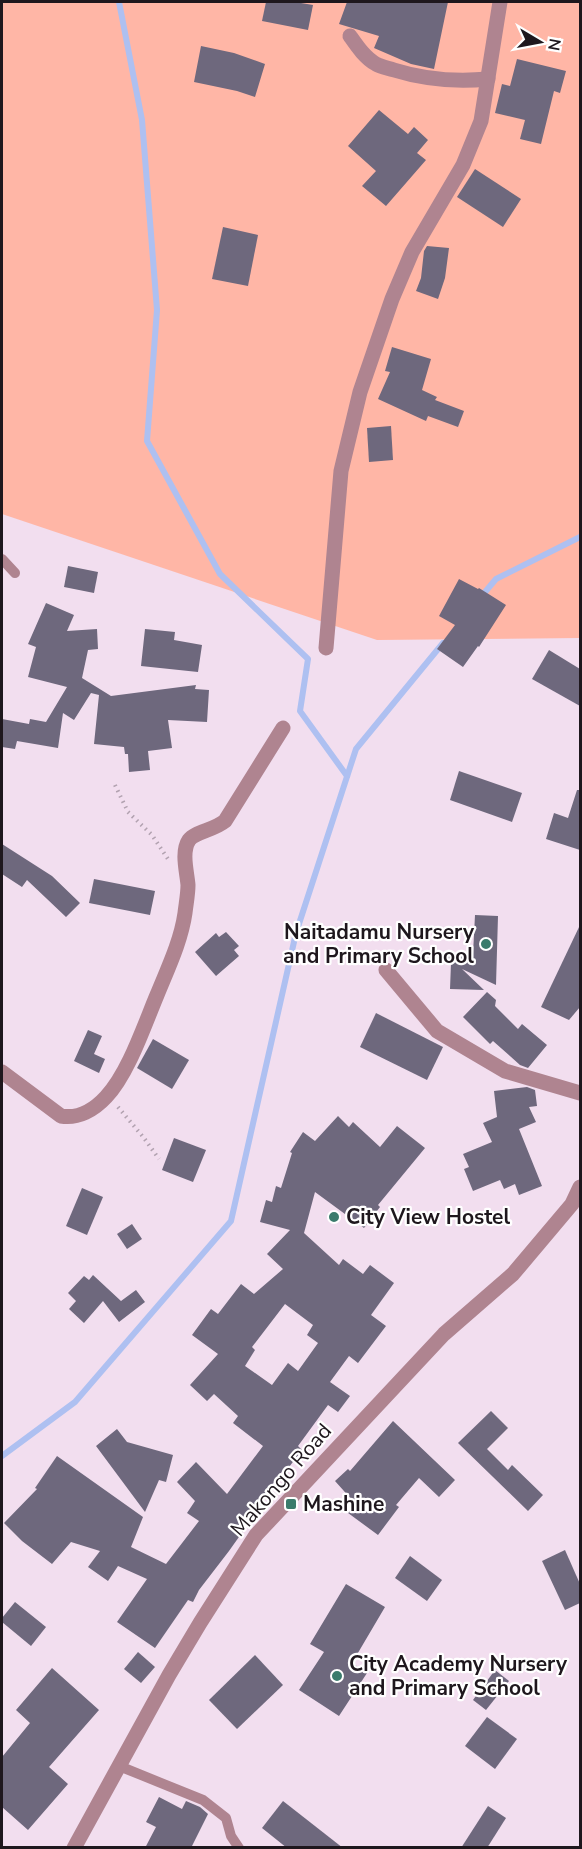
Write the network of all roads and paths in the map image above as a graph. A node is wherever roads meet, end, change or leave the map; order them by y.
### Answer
1 (500, 2) edge
2 (350, 36) dead end
3 (488, 78) junction
4 (2, 559) edge
5 (15, 573) dead end
6 (326, 648) dead end
7 (283, 728) dead end
8 (115, 785) dead end
9 (188, 887) junction
10 (386, 970) dead end
11 (2, 1072) edge
12 (580, 1093) edge
13 (107, 1096) junction
14 (159, 1159) dead end
15 (580, 1186) edge
16 (119, 1766) junction
17 (74, 1848) edge
18 (239, 1848) edge

1 - 3 street
2 - 3 street
3 - 6 street
4 - 5 lane
7 - 9 street
8 - 9 path
9 - 13 street
10 - 12 street
11 - 13 street
13 - 14 path
15 - 16 street, Makongo Road
16 - 17 street, Makongo Road
16 - 18 lane

